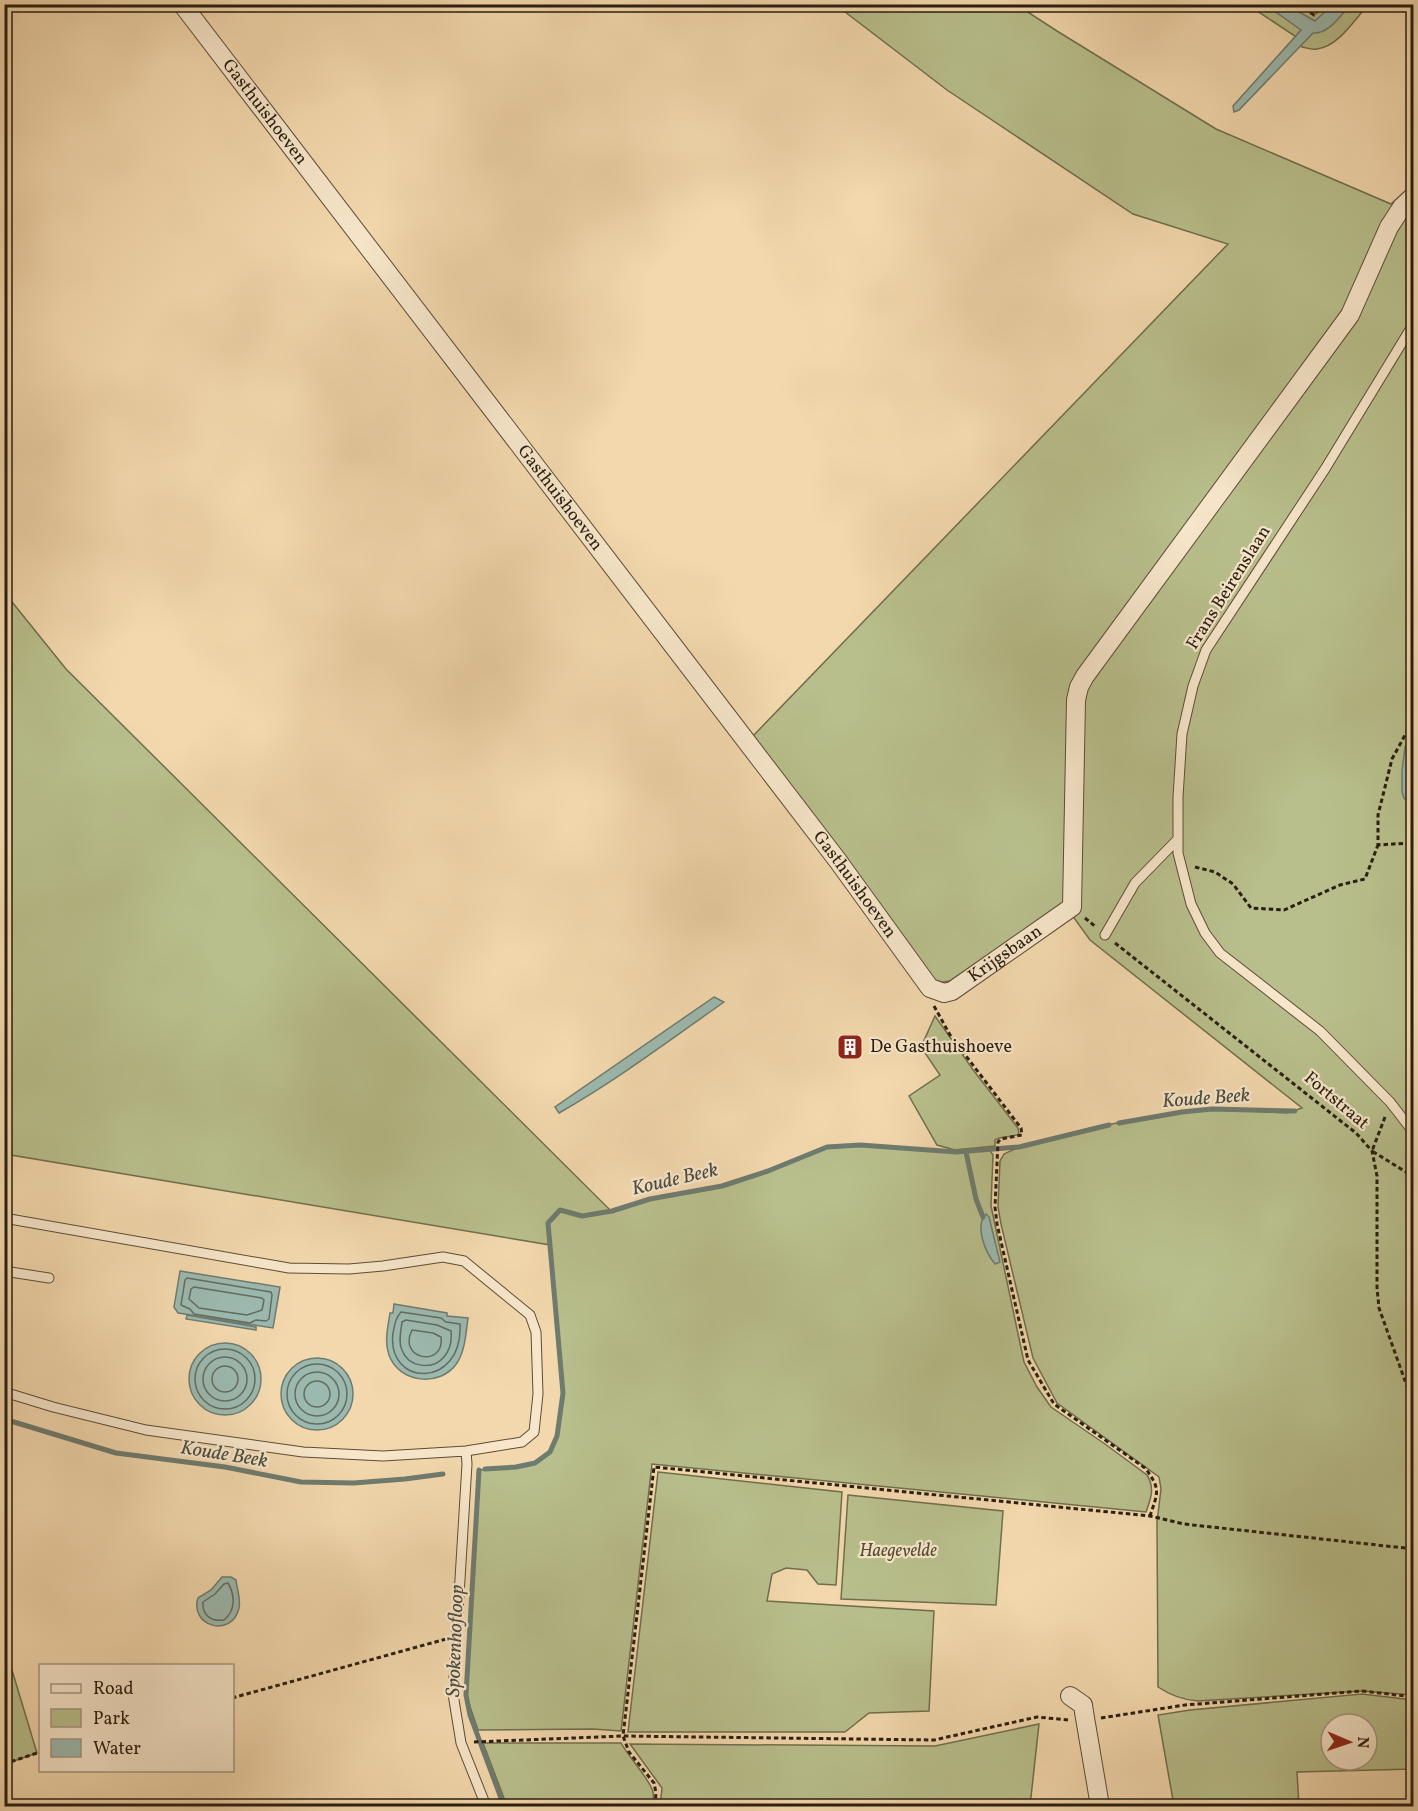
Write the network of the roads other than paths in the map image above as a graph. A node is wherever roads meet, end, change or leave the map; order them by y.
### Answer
1 (182, 4) edge
2 (1413, 196) edge
3 (1413, 323) edge
4 (1176, 841) junction
5 (1105, 935) road end
6 (936, 992) joint
7 (1413, 1133) edge
8 (4, 1218) edge
9 (4, 1271) edge
10 (49, 1278) dead end
11 (4, 1392) edge
12 (466, 1450) junction
13 (1070, 1696) dead end
14 (486, 1806) edge
15 (1100, 1806) edge

1 - 6 street, Gasthuishoeven
2 - 6 street, Krijgsbaan
3 - 4 lane, Frans Beirenslaan
4 - 5 lane
4 - 7 lane, Frans Beirenslaan
8 - 12 lane
9 - 10 lane
11 - 12 lane
12 - 14 lane
13 - 15 street

